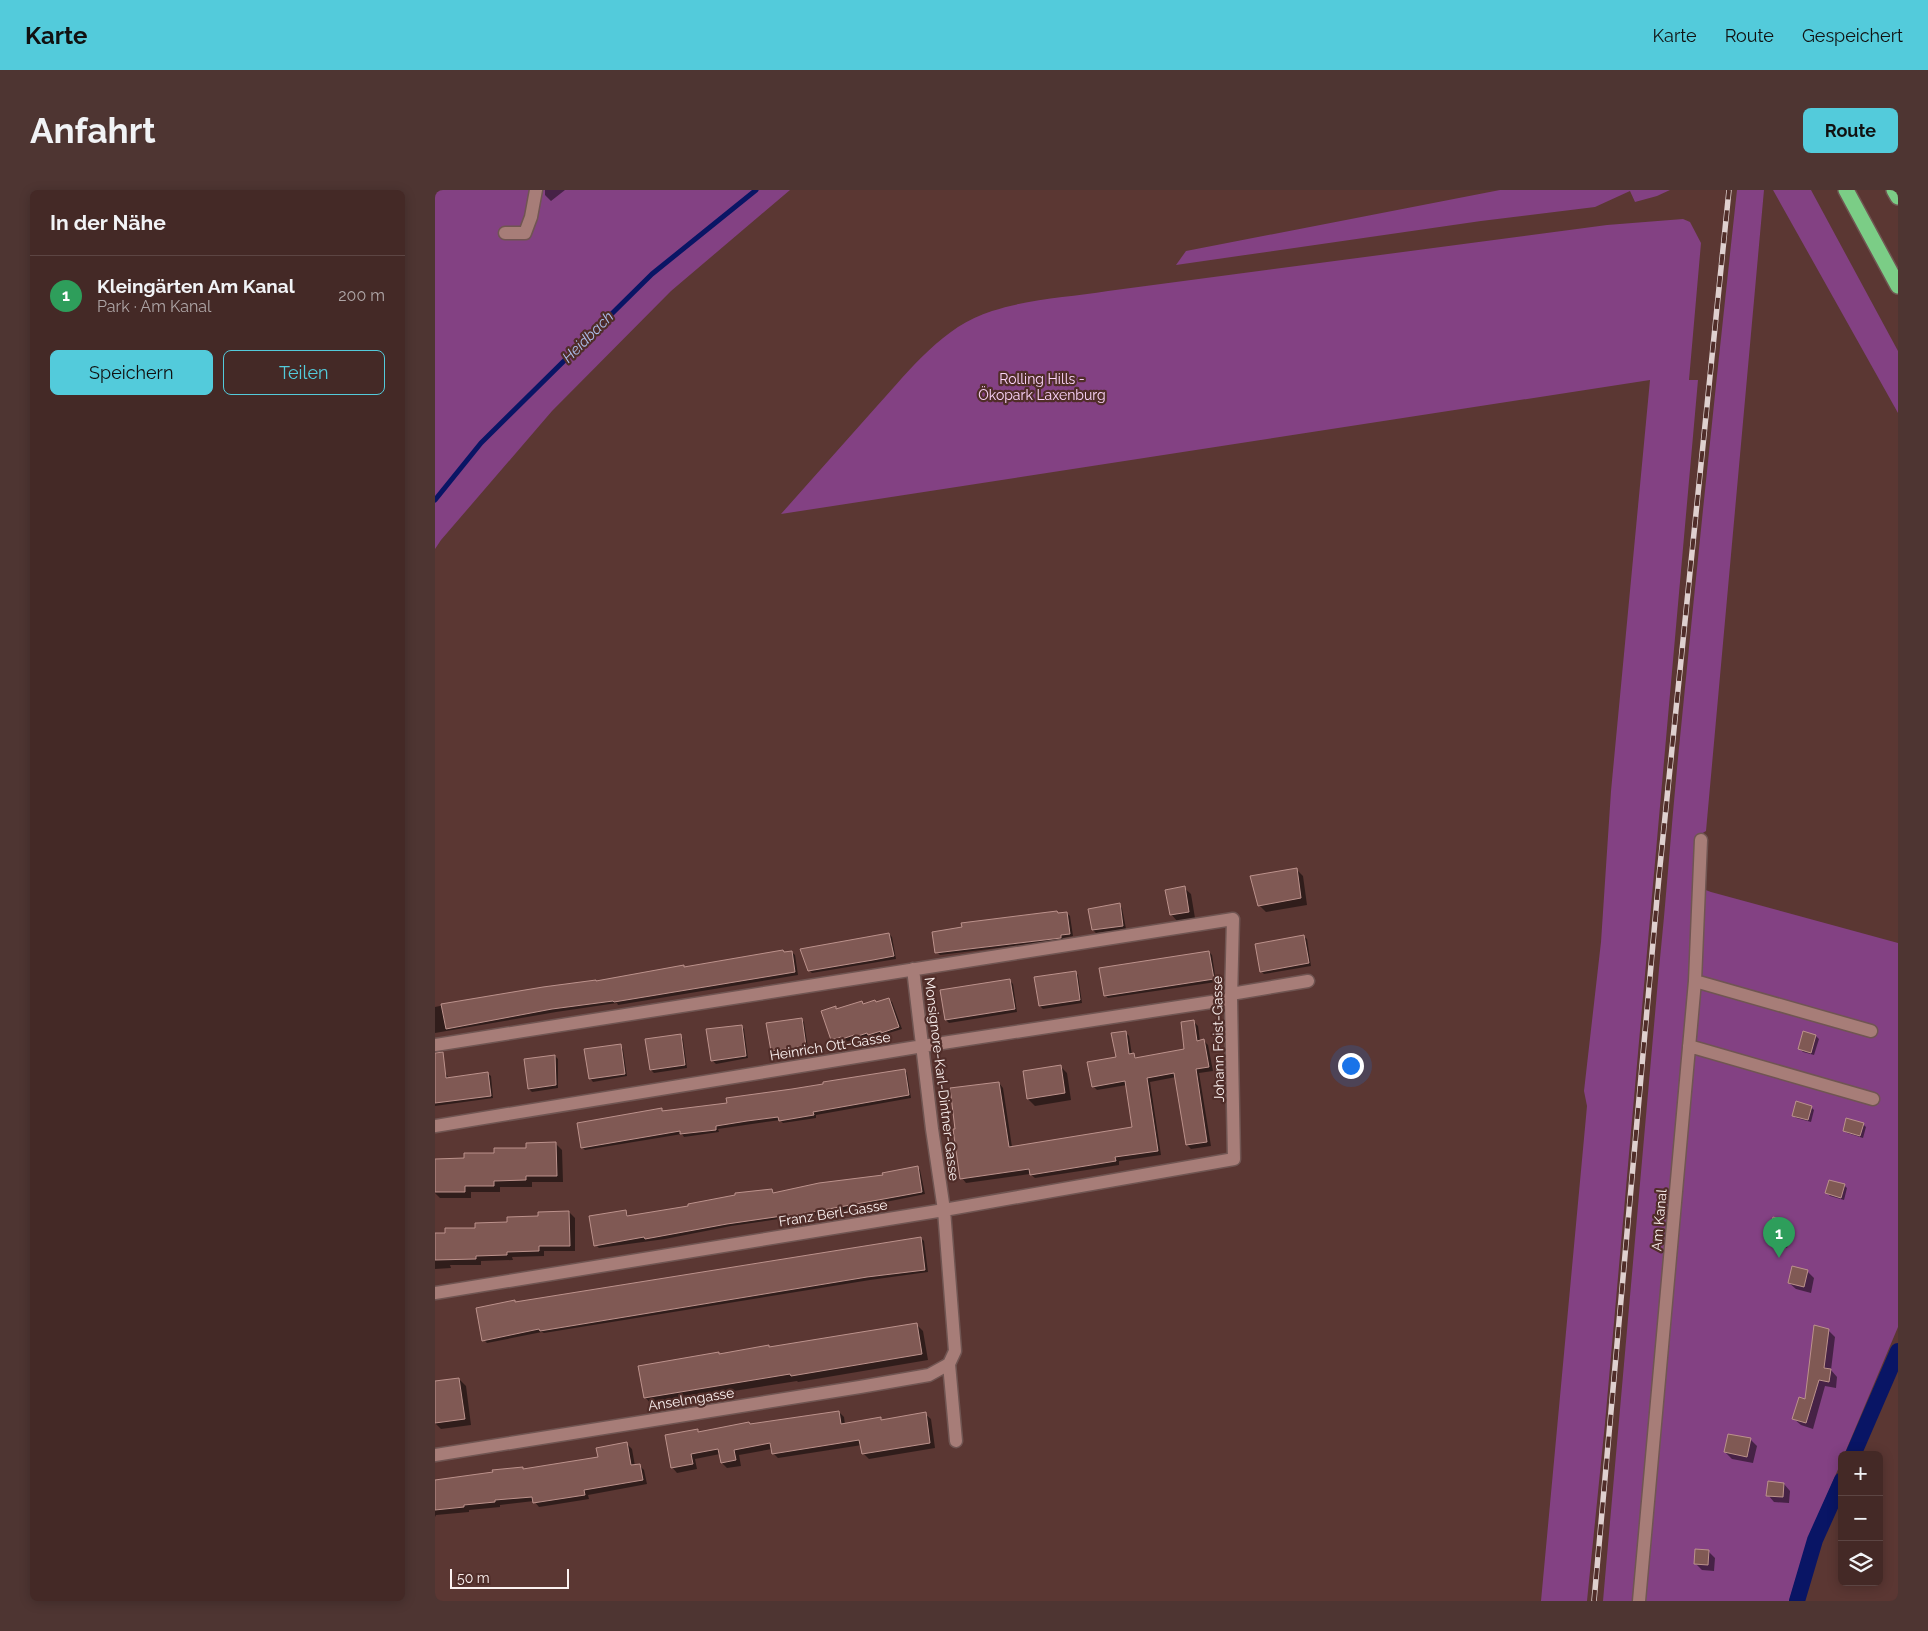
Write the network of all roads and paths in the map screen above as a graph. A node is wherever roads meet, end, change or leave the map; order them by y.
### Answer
1 (535, 190) edge
2 (1846, 190) edge
3 (1894, 190) edge
4 (1898, 197) edge
5 (505, 233) dead end
6 (1898, 286) edge
7 (1701, 840) dead end
8 (1233, 919) joint
9 (913, 969) junction
10 (1308, 981) dead end
11 (1695, 981) junction
12 (1231, 996) junction
13 (1871, 1031) dead end
14 (435, 1045) edge
15 (923, 1046) junction
16 (1689, 1046) junction
17 (1873, 1099) dead end
18 (435, 1126) edge
19 (1234, 1159) joint
20 (944, 1210) junction
21 (435, 1293) edge
22 (949, 1364) junction
23 (956, 1441) dead end
24 (435, 1455) edge
25 (1639, 1601) edge

1 - 5 street
2 - 6 highway
3 - 4 highway
7 - 11 street, Am Kanal
8 - 9 street, Monsignore-Karl-Dintner-Gasse
8 - 12 street, Johann Foist-Gasse
9 - 14 street
9 - 15 street, Monsignore-Karl-Dintner-Gasse
10 - 12 street, Heinrich Ott-Gasse
11 - 13 street
11 - 16 street, Am Kanal
12 - 15 street, Heinrich Ott-Gasse
12 - 19 street, Johann Foist-Gasse
15 - 18 street, Heinrich Ott-Gasse
15 - 20 street, Monsignore-Karl-Dintner-Gasse
16 - 17 street
16 - 25 street, Am Kanal
19 - 20 street, Franz Berl-Gasse
20 - 21 street, Franz Berl-Gasse
20 - 22 street, Monsignore-Karl-Dintner-Gasse
22 - 23 street, Monsignore-Karl-Dintner-Gasse
22 - 24 street, Anselmgasse

